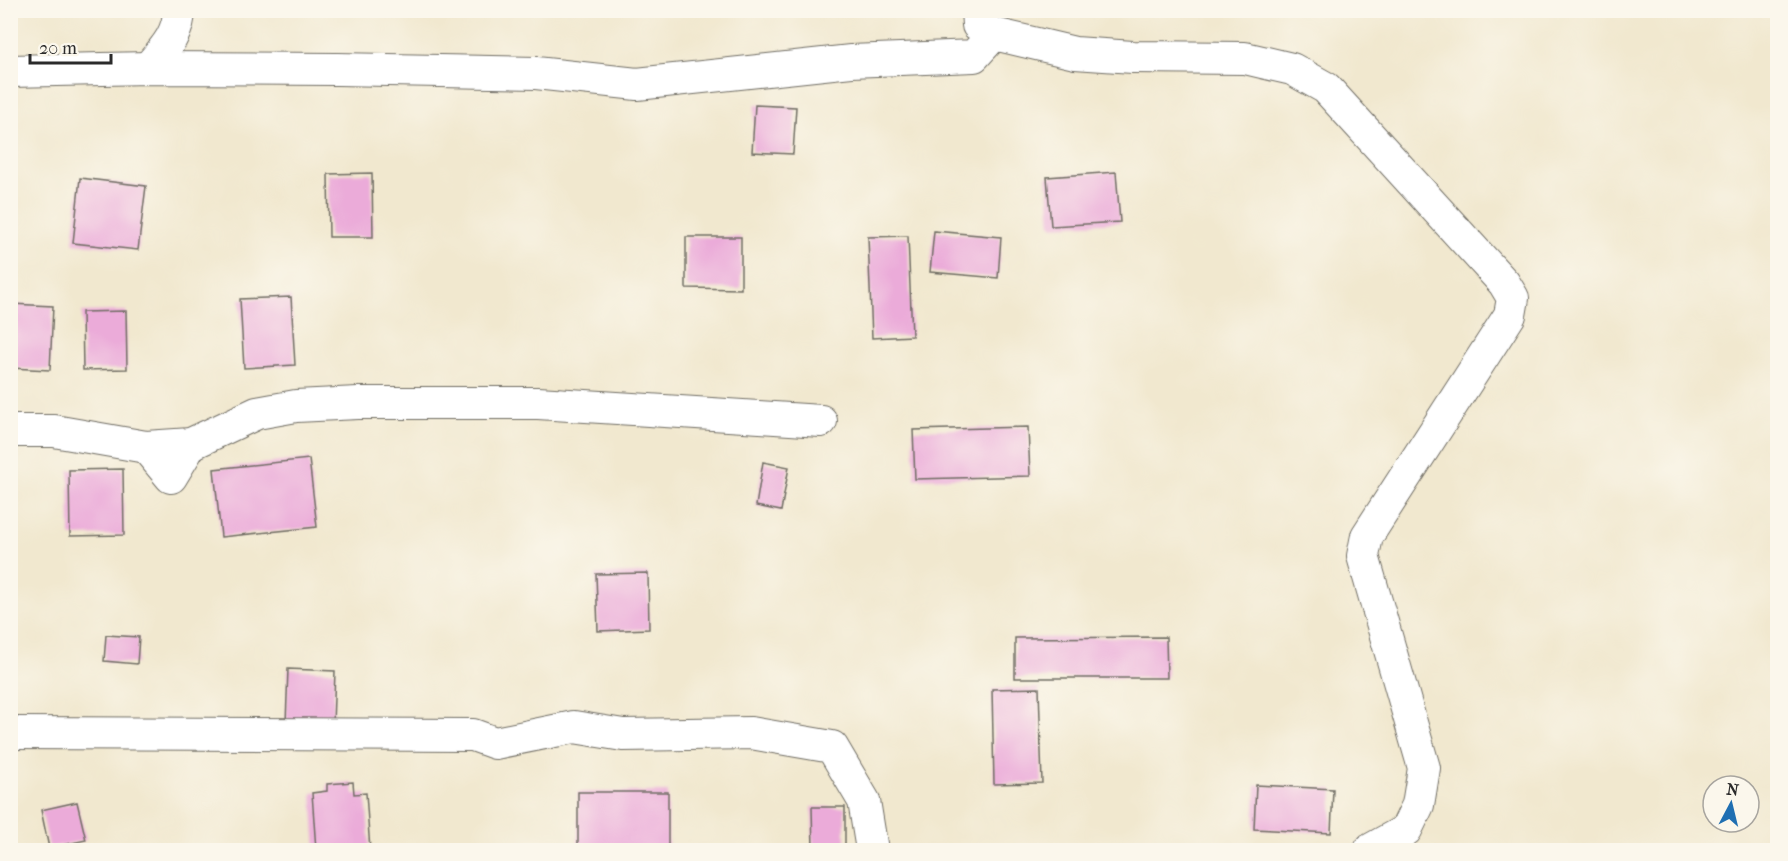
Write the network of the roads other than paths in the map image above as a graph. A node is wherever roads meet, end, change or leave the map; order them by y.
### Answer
1 (179, 10) edge
2 (985, 22) edge
3 (148, 68) junction
4 (10, 71) edge
5 (821, 422) dead end
6 (10, 431) edge
7 (10, 734) edge
8 (872, 850) edge
9 (1370, 850) edge

1 - 3 street
2 - 3 street
2 - 9 street
3 - 4 street
5 - 6 street
7 - 8 street

